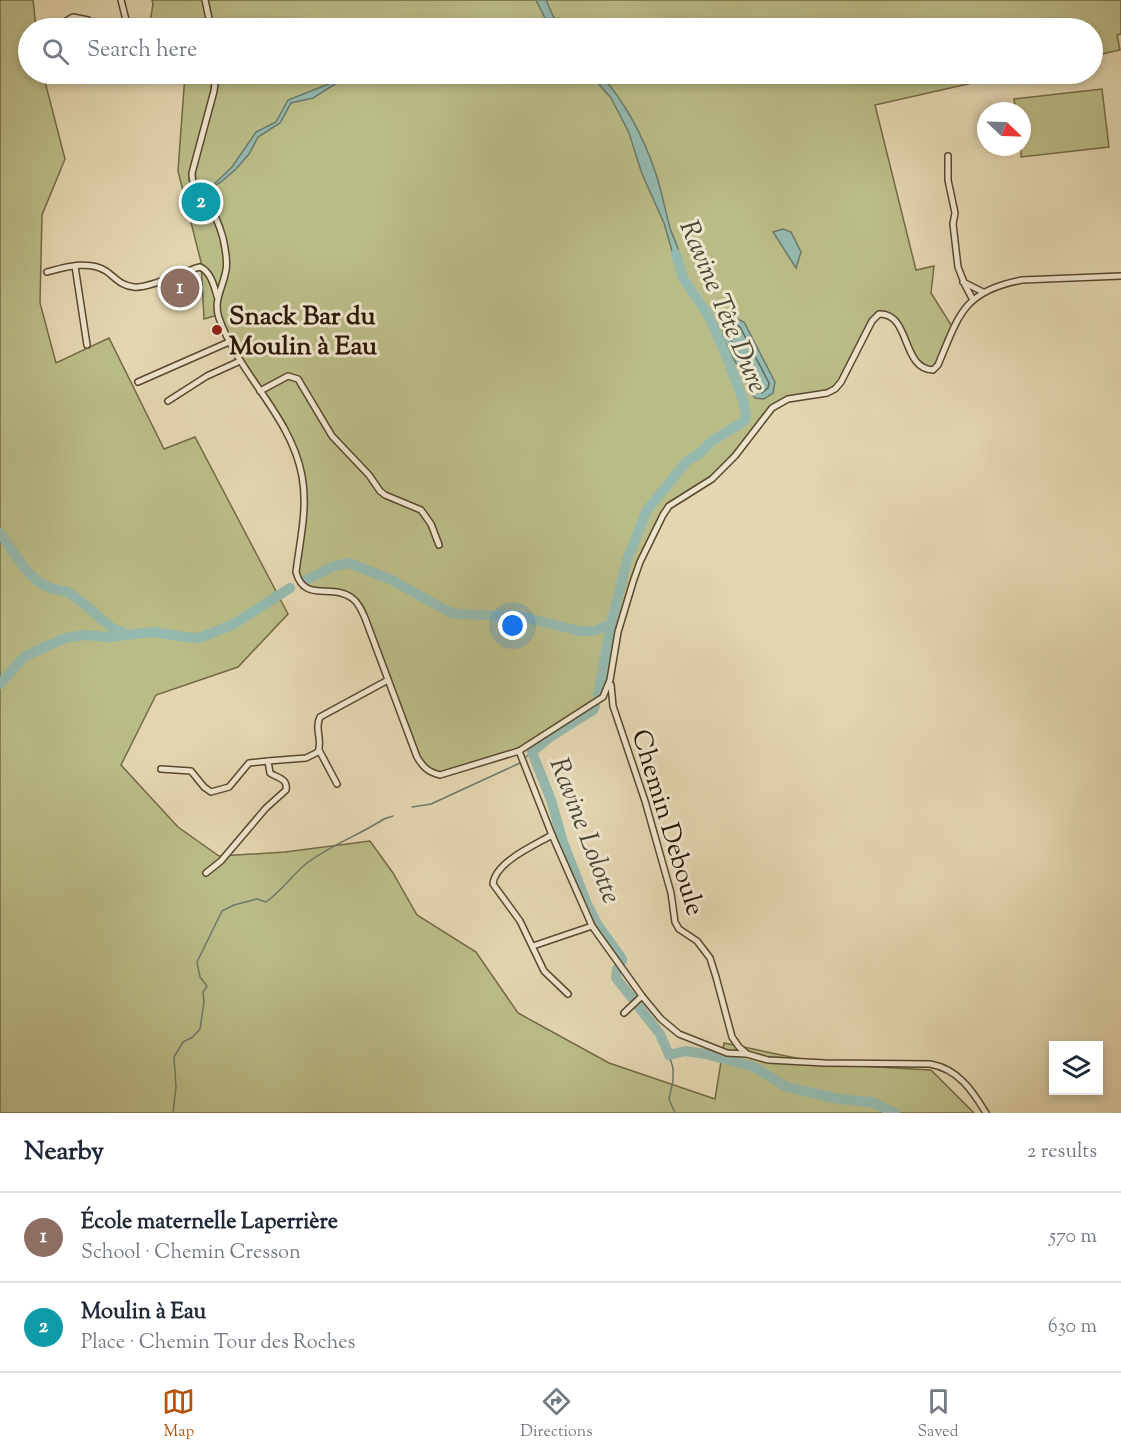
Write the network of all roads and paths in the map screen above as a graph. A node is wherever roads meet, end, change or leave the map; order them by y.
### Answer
1 (121, 0) edge
2 (205, 0) edge
3 (126, 18) edge
4 (209, 18) edge
5 (215, 84) edge
6 (948, 156) dead end
7 (76, 266) junction
8 (47, 272) dead end
9 (1121, 276) edge
10 (963, 282) junction
11 (983, 292) junction
12 (217, 296) junction
13 (973, 300) junction
14 (229, 342) junction
15 (87, 345) dead end
16 (240, 361) junction
17 (138, 382) dead end
18 (260, 391) junction
19 (168, 401) dead end
20 (439, 545) dead end
21 (388, 680) junction
22 (610, 680) junction
23 (319, 750) junction
24 (519, 751) junction
25 (268, 761) junction
26 (161, 769) dead end
27 (337, 784) dead end
28 (552, 835) junction
29 (206, 873) dead end
30 (592, 926) junction
31 (533, 946) junction
32 (568, 994) dead end
33 (642, 996) junction
34 (624, 1013) dead end
35 (747, 1054) junction
36 (986, 1113) edge

1 - 3 street
2 - 4 street
5 - 12 street
6 - 10 street
7 - 8 street
7 - 12 street
7 - 15 street
9 - 11 street
10 - 11 street
10 - 13 street
11 - 13 street
12 - 14 street
13 - 22 street
14 - 16 street
14 - 17 street
16 - 18 street
16 - 19 street
18 - 20 street
18 - 21 street
21 - 23 street
21 - 24 street
22 - 24 street
22 - 35 street, Chemin Deboule
23 - 25 street
23 - 27 street
24 - 28 street
25 - 26 street
25 - 29 street
28 - 30 street
28 - 31 street
30 - 31 street
30 - 33 street
31 - 32 street
33 - 34 street
33 - 35 street
35 - 36 street

